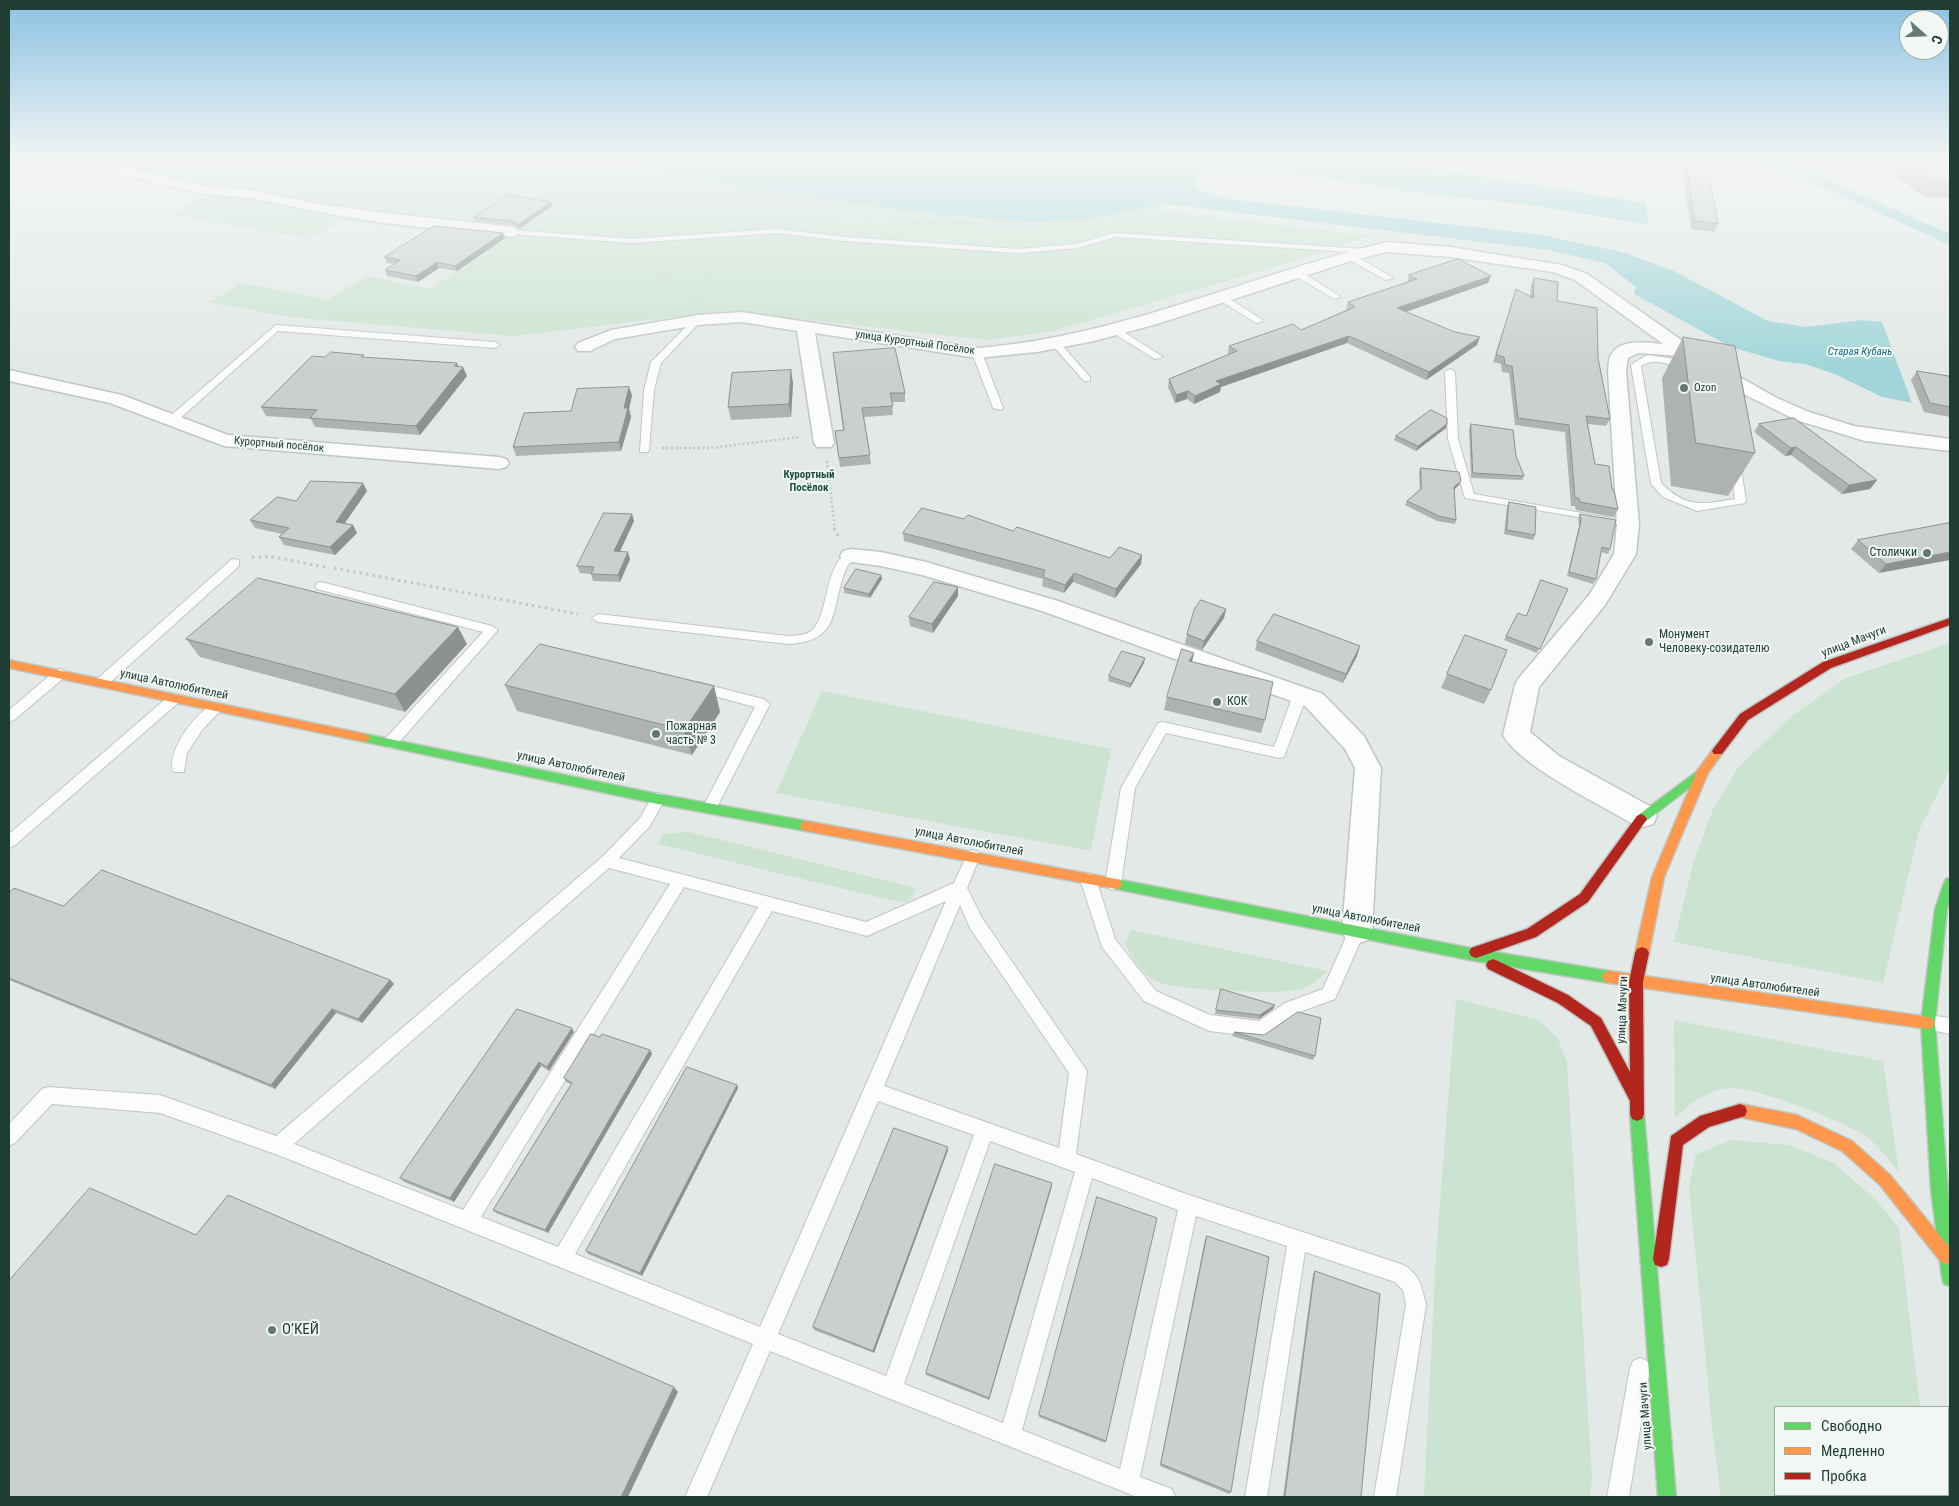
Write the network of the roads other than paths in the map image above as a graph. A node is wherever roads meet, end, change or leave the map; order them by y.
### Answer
1 (497, 230) edge
2 (512, 232) joint
3 (1366, 251) junction
4 (1350, 256) junction
5 (1297, 273) junction
6 (1389, 278) dead end
7 (1337, 297) dead end
8 (1221, 298) junction
9 (698, 320) junction
10 (1260, 321) dead end
11 (805, 326) junction
12 (1116, 331) junction
13 (495, 345) dead end
14 (1057, 345) junction
15 (584, 347) dead end
16 (1688, 351) junction
17 (977, 352) junction
18 (1158, 357) dead end
19 (1450, 372) edge
20 (1698, 374) edge
21 (9, 376) edge
22 (1087, 379) dead end
23 (1715, 383) edge
24 (1734, 384) junction
25 (998, 408) dead end
26 (173, 419) junction
27 (824, 439) road end
28 (1950, 445) edge
29 (644, 450) road end
30 (1734, 453) edge
31 (499, 463) dead end
32 (1628, 524) junction
33 (851, 556) joint
34 (235, 563) road end
35 (322, 586) dead end
36 (598, 618) road end
37 (1950, 621) edge
38 (9, 664) edge
39 (60, 674) junction
40 (680, 683) edge
41 (101, 684) junction
42 (1300, 695) junction
43 (174, 699) junction
44 (216, 708) junction
45 (9, 717) edge
46 (390, 743) junction
47 (179, 768) dead end
48 (1703, 771) junction
49 (658, 799) junction
50 (710, 808) junction
51 (1643, 816) junction
52 (9, 842) edge
53 (972, 856) junction
54 (607, 861) junction
55 (681, 879) junction
56 (1088, 879) junction
57 (1950, 883) edge
58 (1113, 884) junction
59 (959, 888) junction
60 (768, 903) junction
61 (1357, 931) junction
62 (1470, 954) junction
63 (1636, 982) junction
64 (1928, 1023) junction
65 (1950, 1026) edge
66 (874, 1091) junction
67 (1636, 1098) junction
68 (984, 1132) junction
69 (9, 1137) edge
70 (278, 1146) junction
71 (1066, 1160) junction
72 (1086, 1167) junction
73 (1945, 1191) edge
74 (1189, 1204) junction
75 (468, 1220) junction
76 (1298, 1239) junction
77 (1947, 1256) junction
78 (562, 1259) junction
79 (1950, 1278) edge
80 (1652, 1303) junction
81 (766, 1338) junction
82 (1656, 1356) junction
83 (892, 1388) junction
84 (1010, 1434) junction
85 (1128, 1483) junction
86 (696, 1497) edge
87 (1164, 1497) edge
88 (1256, 1497) edge
89 (1385, 1497) edge
90 (1618, 1497) edge
91 (1667, 1497) edge

1 - 2 street
2 - 3 lane
3 - 4 street, улица Курортный Посёлок
3 - 16 street, улица Курортный Посёлок
4 - 5 street, улица Курортный Посёлок
4 - 6 lane
5 - 7 lane
5 - 8 street, улица Курортный Посёлок
8 - 10 lane
8 - 12 street, улица Курортный Посёлок
9 - 11 street, улица Курортный Посёлок
9 - 15 street, улица Курортный Посёлок
9 - 29 lane
11 - 17 street, улица Курортный Посёлок
11 - 27 street
12 - 14 street, улица Курортный Посёлок
12 - 18 lane
13 - 26 lane
14 - 17 street, улица Курортный Посёлок
14 - 22 lane
16 - 24 street, улица Курортный Посёлок
16 - 32 street
17 - 25 lane
19 - 32 lane
20 - 30 lane
21 - 26 street, Курортный посёлок
23 - 24 lane
24 - 28 street, улица Курортный Посёлок
26 - 31 street, Курортный посёлок
32 - 51 street
33 - 36 lane
33 - 42 street
34 - 41 lane
35 - 46 lane
37 - 48 street, улица Мачуги
38 - 39 street, улица Автолюбителей
39 - 41 street, улица Автолюбителей
39 - 45 lane
40 - 50 lane
41 - 43 street, улица Автолюбителей
42 - 58 lane
42 - 61 street
43 - 44 street, улица Автолюбителей
43 - 52 lane
44 - 46 street, улица Автолюбителей
44 - 47 lane
46 - 49 street, улица Автолюбителей
48 - 51 street
48 - 63 street, улица Мачуги
49 - 50 street, улица Автолюбителей
49 - 54 lane
50 - 53 street, улица Автолюбителей
51 - 62 street
53 - 56 street, улица Автолюбителей
53 - 59 lane
54 - 55 lane
54 - 70 lane
55 - 60 lane
55 - 75 lane
56 - 58 street, улица Автолюбителей
56 - 61 lane
57 - 64 street
58 - 61 street, улица Автолюбителей
59 - 60 lane
59 - 66 lane
59 - 71 lane
60 - 78 lane
61 - 62 street, улица Автолюбителей
62 - 63 street, улица Автолюбителей
62 - 67 street
63 - 64 street, улица Автолюбителей
63 - 67 street, улица Мачуги
64 - 65 lane
64 - 73 street
66 - 68 lane
66 - 81 lane
67 - 80 street, улица Мачуги
68 - 71 lane
68 - 83 lane
69 - 70 lane
70 - 75 lane
71 - 72 lane
72 - 74 lane
72 - 84 lane
73 - 77 street
74 - 76 lane
74 - 85 lane
75 - 78 lane
76 - 88 lane
76 - 89 lane
77 - 79 street
77 - 82 street
78 - 81 lane
80 - 82 street, улица Мачуги
80 - 90 lane
81 - 83 lane
81 - 86 lane
82 - 91 street, улица Мачуги
83 - 84 lane
84 - 85 lane
85 - 87 lane

